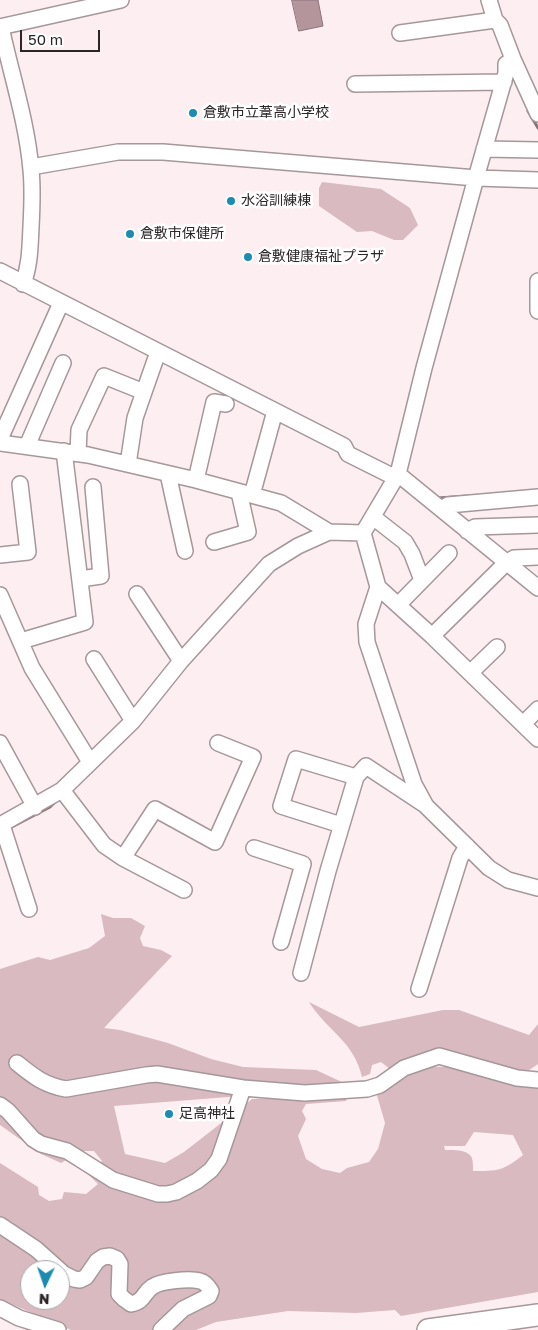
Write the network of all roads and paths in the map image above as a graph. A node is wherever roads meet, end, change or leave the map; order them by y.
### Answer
1 (121, 0) edge
2 (489, 0) edge
3 (496, 20) junction
4 (1, 27) edge
5 (400, 33) dead end
6 (510, 61) junction
7 (504, 82) junction
8 (355, 84) dead end
9 (538, 114) edge
10 (484, 148) junction
11 (538, 150) edge
12 (31, 167) junction
13 (476, 178) junction
14 (538, 180) edge
15 (0, 271) edge
16 (538, 282) edge
17 (23, 284) junction
18 (59, 306) junction
19 (538, 311) edge
20 (157, 356) junction
21 (63, 363) dead end
22 (144, 392) junction
23 (226, 404) dead end
24 (274, 414) junction
25 (0, 438) edge
26 (0, 443) edge
27 (27, 446) junction
28 (71, 452) junction
29 (128, 464) junction
30 (168, 474) junction
31 (397, 476) junction
32 (196, 480) junction
33 (20, 484) dead end
34 (93, 487) dead end
35 (245, 493) junction
36 (538, 497) edge
37 (441, 509) junction
38 (373, 517) junction
39 (538, 525) edge
40 (467, 531) junction
41 (329, 532) junction
42 (363, 533) junction
43 (214, 542) dead end
44 (185, 551) dead end
45 (449, 553) dead end
46 (0, 555) edge
47 (538, 557) edge
48 (504, 566) junction
49 (80, 580) junction
50 (422, 580) junction
51 (378, 587) junction
52 (538, 588) edge
53 (137, 594) dead end
54 (0, 595) edge
55 (398, 605) junction
56 (432, 636) junction
57 (21, 641) junction
58 (497, 647) dead end
59 (94, 659) dead end
60 (181, 661) junction
61 (470, 673) junction
62 (538, 709) edge
63 (133, 721) junction
64 (523, 724) junction
65 (538, 739) edge
66 (0, 743) edge
67 (218, 743) dead end
68 (90, 762) junction
69 (356, 777) junction
70 (64, 793) junction
71 (426, 806) junction
72 (35, 807) junction
73 (341, 825) junction
74 (2, 828) edge
75 (466, 846) junction
76 (254, 848) dead end
77 (123, 858) junction
78 (303, 864) junction
79 (328, 871) junction
80 (538, 888) edge
81 (184, 890) dead end
82 (28, 909) dead end
83 (281, 942) dead end
84 (301, 973) dead end
85 (418, 988) dead end
86 (16, 1063) dead end
87 (538, 1080) edge
88 (243, 1088) junction
89 (0, 1105) edge
90 (0, 1225) edge
91 (0, 1308) edge
92 (538, 1309) edge
93 (538, 1315) edge
94 (517, 1317) junction
95 (58, 1330) edge
96 (161, 1330) edge
97 (428, 1330) edge

1 - 4 street
2 - 3 street
3 - 5 street
3 - 6 street
4 - 12 street
6 - 7 street
6 - 9 street
7 - 8 street
7 - 10 street
10 - 11 street
10 - 13 street
12 - 13 street
12 - 17 street
13 - 14 street
13 - 31 street
15 - 17 street
16 - 19 street
17 - 18 street
18 - 20 street
18 - 25 street
20 - 22 street
20 - 24 street
21 - 27 street
22 - 28 street
22 - 29 street
23 - 32 street
24 - 31 street
24 - 35 street
26 - 27 street
27 - 28 street
28 - 29 street
28 - 49 street
29 - 30 street
30 - 32 street
30 - 44 street
31 - 37 street
31 - 38 street
32 - 35 street
33 - 46 street
34 - 49 street
35 - 41 street
35 - 43 street
36 - 37 street
37 - 40 street
38 - 42 street
38 - 50 street
39 - 40 street
40 - 48 street
41 - 42 street
41 - 60 street
42 - 51 street
45 - 50 street
47 - 48 street
48 - 52 street
48 - 56 street
49 - 57 street
50 - 55 street
51 - 55 street
51 - 71 street
53 - 60 street
54 - 57 street
55 - 56 street
56 - 61 street
57 - 68 street
58 - 61 street
59 - 63 street
60 - 63 street
61 - 64 street
62 - 64 street
63 - 68 street
64 - 65 street
66 - 72 street
67 - 77 street
68 - 70 street
69 - 71 street
69 - 73 street
69 - 73 street
70 - 72 street
70 - 77 street
71 - 75 street
72 - 74 street
73 - 79 street
74 - 82 street
75 - 80 street
75 - 85 street
76 - 78 street
77 - 81 street
78 - 79 street
78 - 83 street
79 - 84 street
86 - 88 street
87 - 88 street
88 - 89 street
90 - 96 street
91 - 95 street
92 - 94 highway
93 - 94 highway
94 - 97 highway

